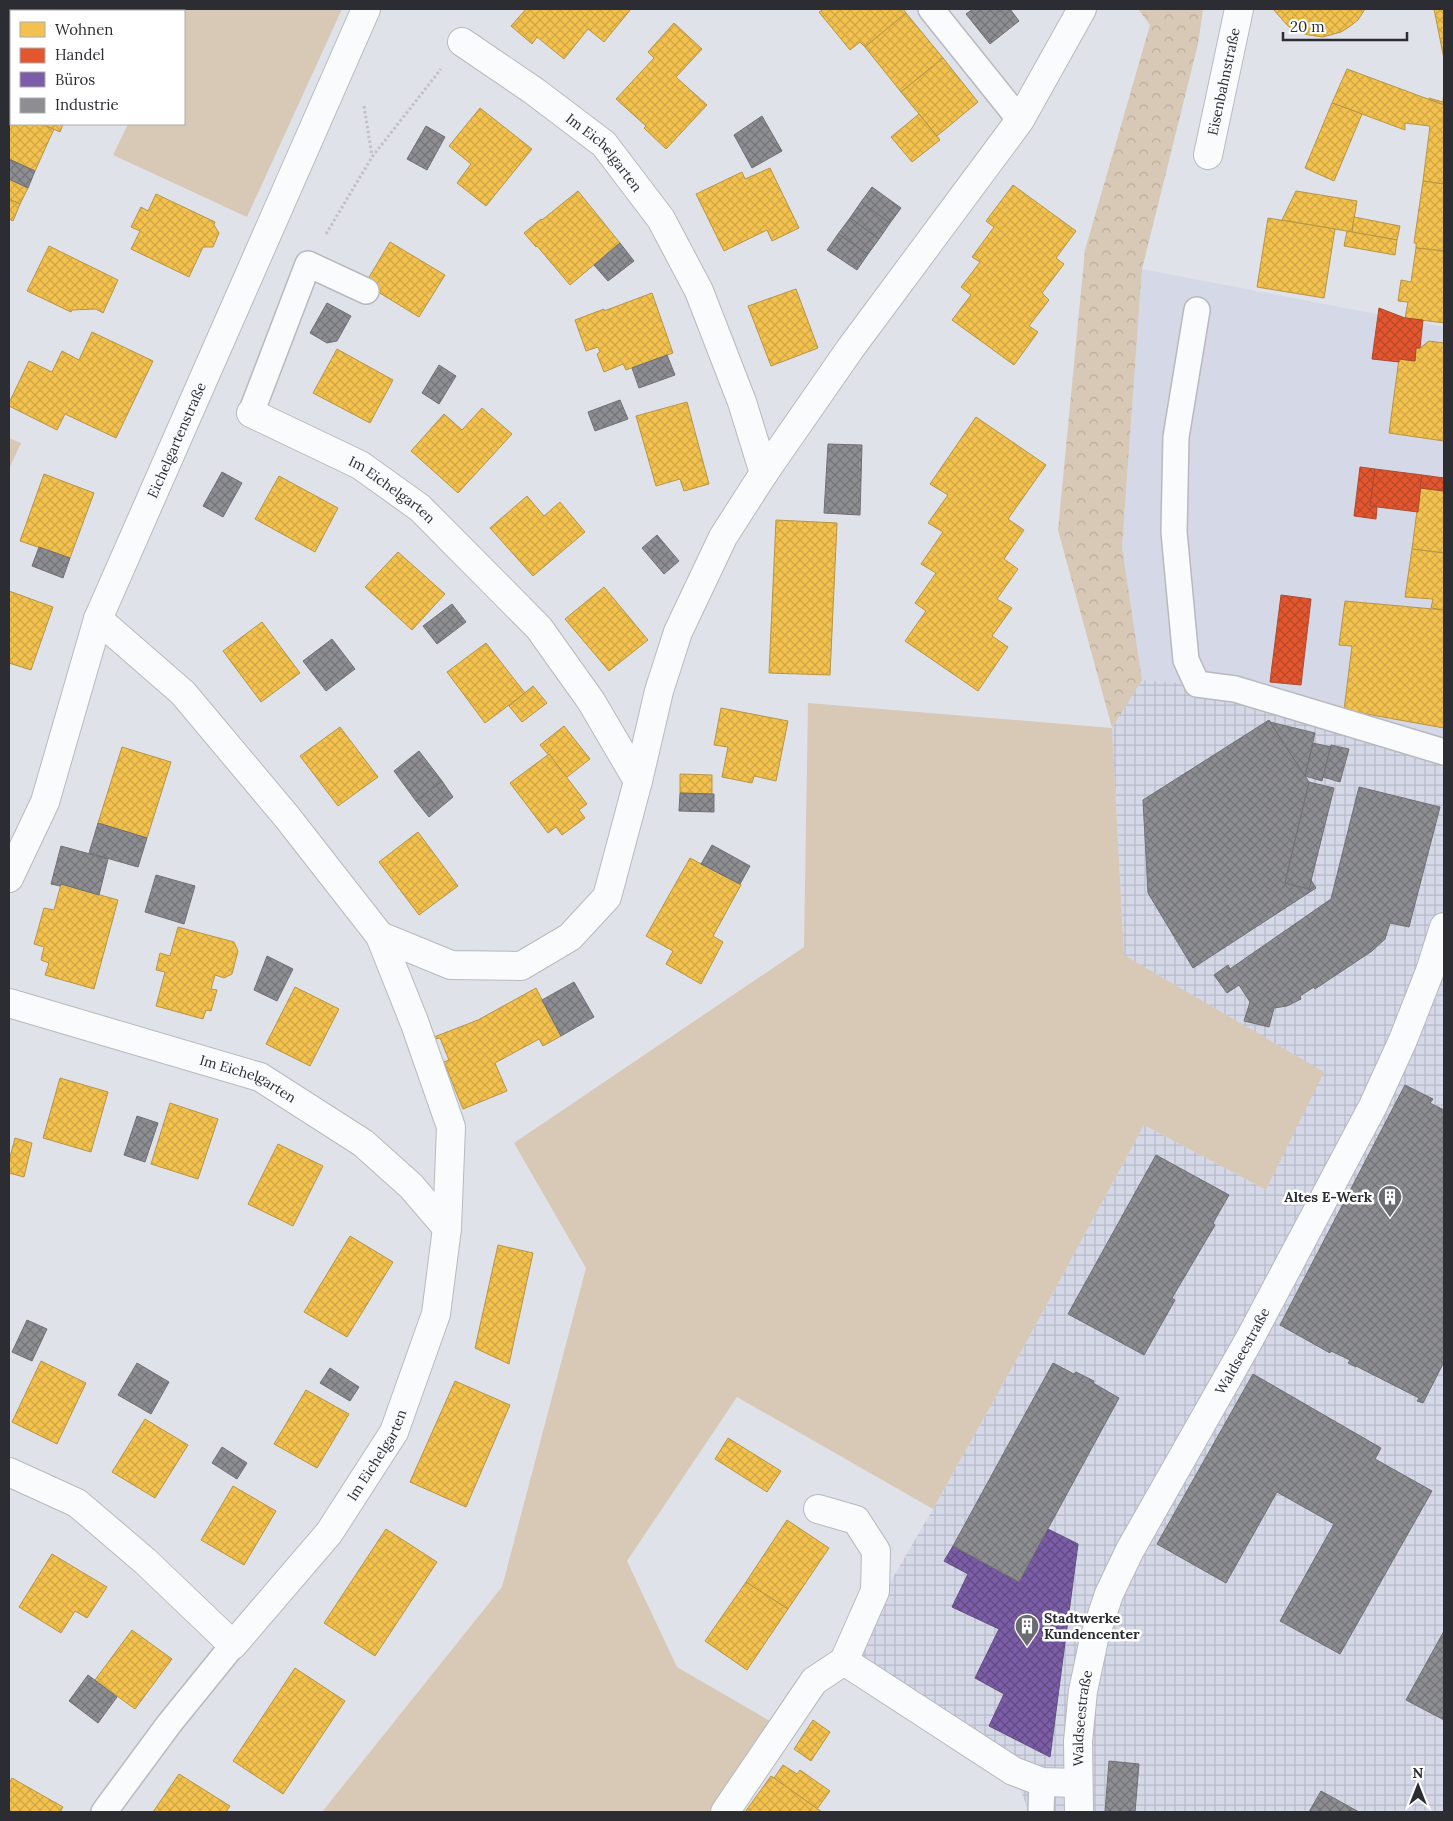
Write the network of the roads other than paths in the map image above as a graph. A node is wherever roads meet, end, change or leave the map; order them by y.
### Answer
1 (366, 9) edge
2 (931, 9) edge
3 (1082, 9) edge
4 (1239, 9) edge
5 (462, 42) road end
6 (1020, 120) junction
7 (1208, 155) dead end
8 (366, 291) dead end
9 (1197, 310) dead end
10 (252, 413) joint
11 (764, 473) junction
12 (98, 619) junction
13 (1444, 752) edge
14 (638, 781) junction
15 (9, 878) edge
16 (1444, 927) edge
17 (380, 936) junction
18 (9, 1003) edge
19 (447, 1228) junction
20 (9, 1472) edge
21 (818, 1509) dead end
22 (233, 1645) junction
23 (844, 1661) junction
24 (1042, 1782) junction
25 (1077, 1783) junction
26 (104, 1812) edge
27 (725, 1812) edge
28 (1041, 1812) edge
29 (1079, 1812) edge

1 - 12 street, Eichelgartenstraße
2 - 6 lane
3 - 6 street
4 - 7 street, Eisenbahnstraße
5 - 11 street, Im Eichelgarten
6 - 11 street
8 - 10 lane, Im Eichelgarten
9 - 13 lane
10 - 14 street, Im Eichelgarten
11 - 14 street
12 - 15 street, Eichelgartenstraße
12 - 17 street, Im Eichelgarten
14 - 17 street
16 - 25 street, Waldseestraße
17 - 19 street, Im Eichelgarten
18 - 19 street, Im Eichelgarten
19 - 22 street, Im Eichelgarten
20 - 22 street
21 - 23 street
22 - 26 lane, Im Eichelgarten
23 - 24 street, Waldseestraße
23 - 27 street
24 - 25 street, Waldseestraße
24 - 28 lane
25 - 29 street, Waldseestraße

